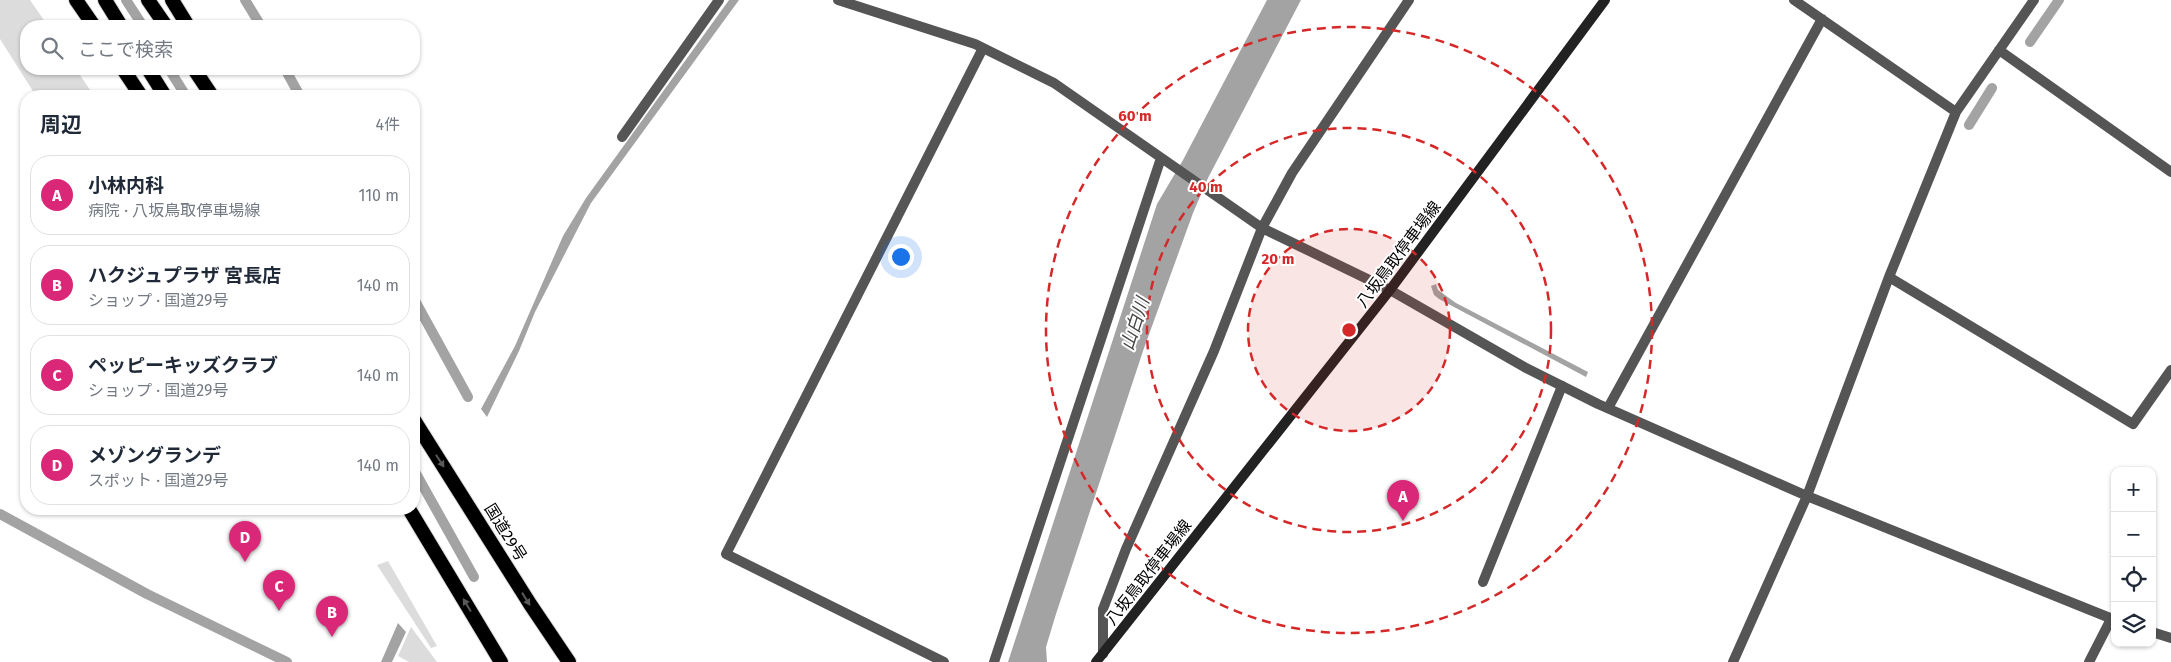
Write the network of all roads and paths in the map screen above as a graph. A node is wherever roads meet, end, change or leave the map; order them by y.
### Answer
1 (76, 0) edge
2 (105, 0) edge
3 (148, 0) edge
4 (172, 0) edge
5 (719, 0) edge
6 (838, 0) edge
7 (1409, 0) edge
8 (1605, 0) edge
9 (1794, 0) edge
10 (2034, 0) edge
11 (1822, 19) junction
12 (90, 20) edge
13 (117, 20) edge
14 (162, 20) edge
15 (184, 20) edge
16 (983, 48) junction
17 (1999, 50) junction
18 (126, 75) edge
19 (152, 75) edge
20 (198, 75) edge
21 (205, 75) edge
22 (137, 90) edge
23 (161, 90) edge
24 (208, 90) edge
25 (209, 90) edge
26 (1956, 112) junction
27 (622, 136) dead end
28 (1161, 158) junction
29 (2171, 172) edge
30 (1262, 228) junction
31 (1889, 277) junction
32 (1390, 290) junction
33 (2171, 370) edge
34 (1562, 386) junction
35 (1608, 408) junction
36 (420, 430) edge
37 (1807, 496) junction
38 (413, 515) edge
39 (1483, 582) dead end
40 (2111, 619) edge
41 (2111, 624) edge
42 (2156, 633) edge
43 (2171, 638) edge
44 (1100, 658) edge
45 (501, 662) edge
46 (570, 662) edge
47 (944, 662) edge
48 (994, 662) edge
49 (1733, 662) edge
50 (2090, 662) edge

1 - 12 highway
2 - 13 highway
3 - 14 highway
4 - 15 highway
5 - 27 street
6 - 16 street
7 - 30 street
8 - 32 main road, 八坂鳥取停車場線
9 - 11 street
10 - 17 street
11 - 26 street
11 - 35 street
16 - 28 street
16 - 47 street
17 - 26 street
17 - 29 street
18 - 22 highway
19 - 23 highway
20 - 24 highway
21 - 25 highway
26 - 31 street
28 - 30 street
28 - 48 street
30 - 32 street
30 - 44 street
31 - 33 street
31 - 37 street
32 - 34 street
32 - 44 main road, 八坂鳥取停車場線
34 - 35 street
34 - 39 street
35 - 37 street
36 -> 46 highway, 国道29号
37 - 40 street
37 - 49 street
45 -> 38 highway
41 - 50 street
42 - 43 street

